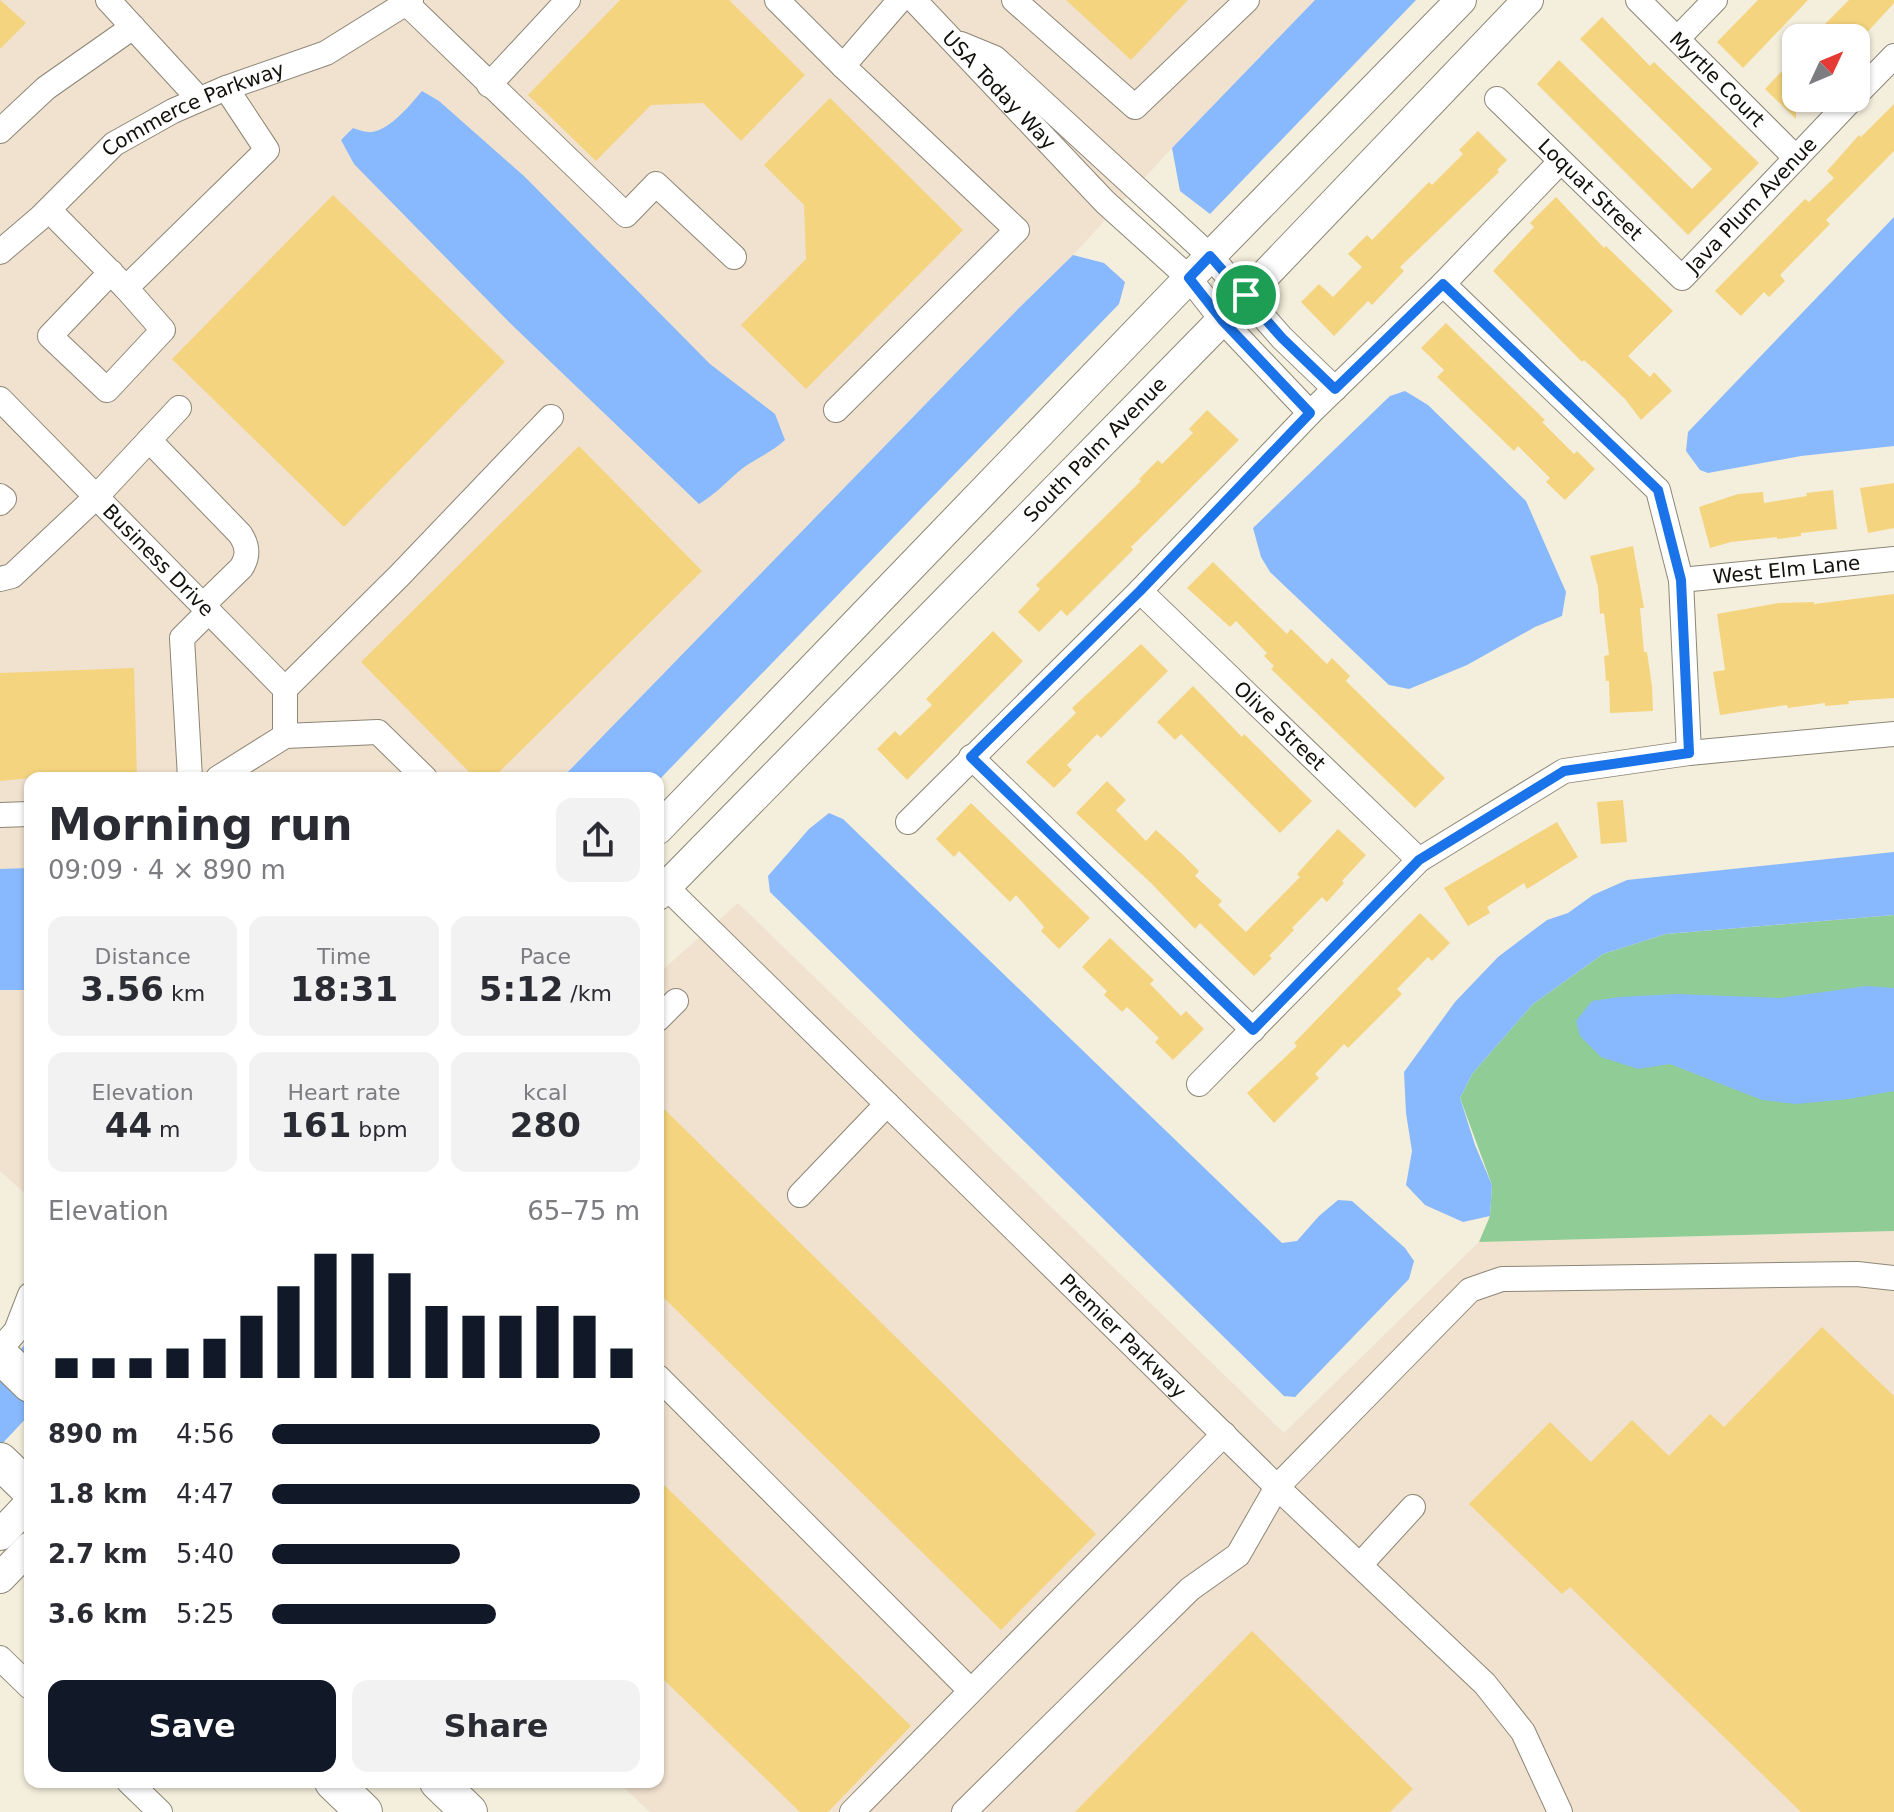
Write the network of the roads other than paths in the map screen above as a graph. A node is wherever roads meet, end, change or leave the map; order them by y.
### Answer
1 (108, 0) edge
2 (568, 0) edge
3 (777, 0) edge
4 (900, 0) edge
5 (914, 0) edge
6 (1014, 0) edge
7 (1247, 0) edge
8 (1461, 0) edge
9 (1528, 0) edge
10 (1638, 0) edge
11 (1715, 0) edge
12 (407, 1) edge
13 (133, 27) junction
14 (1678, 38) junction
15 (952, 40) junction
16 (1894, 56) edge
17 (843, 66) junction
18 (1870, 81) edge
19 (489, 85) junction
20 (226, 88) junction
21 (199, 99) junction
22 (1497, 99) dead end
23 (1840, 112) edge
24 (0, 131) edge
25 (1796, 158) junction
26 (1560, 162) junction
27 (49, 210) junction
28 (0, 252) edge
29 (1210, 256) junction
30 (734, 257) dead end
31 (1189, 278) junction
32 (1682, 278) joint
33 (119, 280) junction
34 (1443, 284) junction
35 (1246, 295) junction
36 (1222, 320) junction
37 (1335, 389) junction
38 (0, 399) edge
39 (179, 408) dead end
40 (836, 410) dead end
41 (1310, 413) junction
42 (551, 417) dead end
43 (149, 440) junction
44 (0, 496) edge
45 (96, 497) junction
46 (0, 503) edge
47 (1894, 559) edge
48 (0, 579) edge
49 (1681, 580) junction
50 (1140, 591) junction
51 (206, 608) junction
52 (285, 689) junction
53 (1894, 734) edge
54 (285, 736) junction
55 (1689, 753) junction
56 (971, 757) junction
57 (190, 772) edge
58 (228, 772) edge
59 (419, 772) edge
60 (24, 814) edge
61 (0, 815) edge
62 (908, 822) dead end
63 (664, 823) edge
64 (1419, 860) junction
65 (664, 884) edge
66 (664, 890) edge
67 (676, 1001) dead end
68 (664, 1013) edge
69 (1253, 1030) junction
70 (1199, 1084) dead end
71 (887, 1104) junction
72 (800, 1195) dead end
73 (1894, 1278) edge
74 (24, 1310) edge
75 (0, 1352) edge
76 (24, 1378) edge
77 (664, 1383) edge
78 (1224, 1434) junction
79 (0, 1461) edge
80 (24, 1484) edge
81 (1277, 1487) junction
82 (1413, 1507) dead end
83 (24, 1509) edge
84 (0, 1535) edge
85 (24, 1553) edge
86 (1360, 1565) junction
87 (0, 1578) edge
88 (0, 1658) edge
89 (24, 1681) edge
90 (970, 1690) junction
91 (135, 1788) edge
92 (339, 1788) edge
93 (444, 1788) edge
94 (160, 1812) edge
95 (364, 1812) edge
96 (469, 1812) edge
97 (852, 1812) edge
98 (964, 1812) edge
99 (1560, 1812) edge

1 - 13 street
2 - 19 street
3 - 17 street
4 - 17 street
5 - 15 street, USA Today Way
6 - 7 street
8 - 29 main road
9 - 35 main road, South Palm Avenue
10 - 14 street, Myrtle Court
11 - 14 street
12 - 19 street
12 - 20 street, Commerce Parkway
13 - 21 street
13 - 24 street
14 - 25 street, Myrtle Court
15 - 29 street, USA Today Way
15 - 31 street, USA Today Way
16 - 18 street, Java Plum Avenue
17 - 40 street
19 - 30 street
20 - 21 street, Commerce Parkway
20 - 33 street
21 - 27 street, Commerce Parkway
22 - 26 street, Loquat Street
23 - 25 street, Java Plum Avenue
25 - 32 street, Java Plum Avenue
26 - 32 street, Loquat Street
26 - 34 street
27 - 28 street, Commerce Parkway
27 - 33 street
29 - 31 main road
29 - 35 street, USA Today Way
31 - 36 street, USA Today Way
31 - 63 main road
33 - 33 street
34 - 37 street
34 - 49 street
35 - 36 main road, South Palm Avenue
35 - 37 street, USA Today Way
36 - 41 street, USA Today Way
36 - 65 main road, South Palm Avenue
37 - 41 street
38 - 45 street, Business Drive
39 - 43 street
41 - 50 street
42 - 52 street
43 - 45 street
43 - 51 street
44 - 46 street
45 - 48 street
45 - 51 street, Business Drive
47 - 49 street, West Elm Lane
49 - 55 street
50 - 56 street
50 - 64 street, Olive Street
51 - 52 street, Business Drive
51 - 57 street
52 - 54 street
53 - 55 street
54 - 58 street
54 - 59 street
55 - 64 street
56 - 62 street
56 - 69 street
60 - 61 street
64 - 69 street
66 - 71 street, Premier Parkway
67 - 68 street
69 - 70 street
71 - 72 street
71 - 78 street, Premier Parkway
73 - 81 street
74 - 75 street
75 - 76 highway
77 - 90 street
78 - 81 street, Premier Parkway
78 - 90 street
79 - 80 highway
81 - 86 street, Premier Parkway
81 - 98 street
82 - 86 street
83 - 84 main road
85 - 87 main road
86 - 99 street, Premier Parkway
88 - 89 street
90 - 97 street
91 - 94 street
92 - 95 highway
93 - 96 highway

